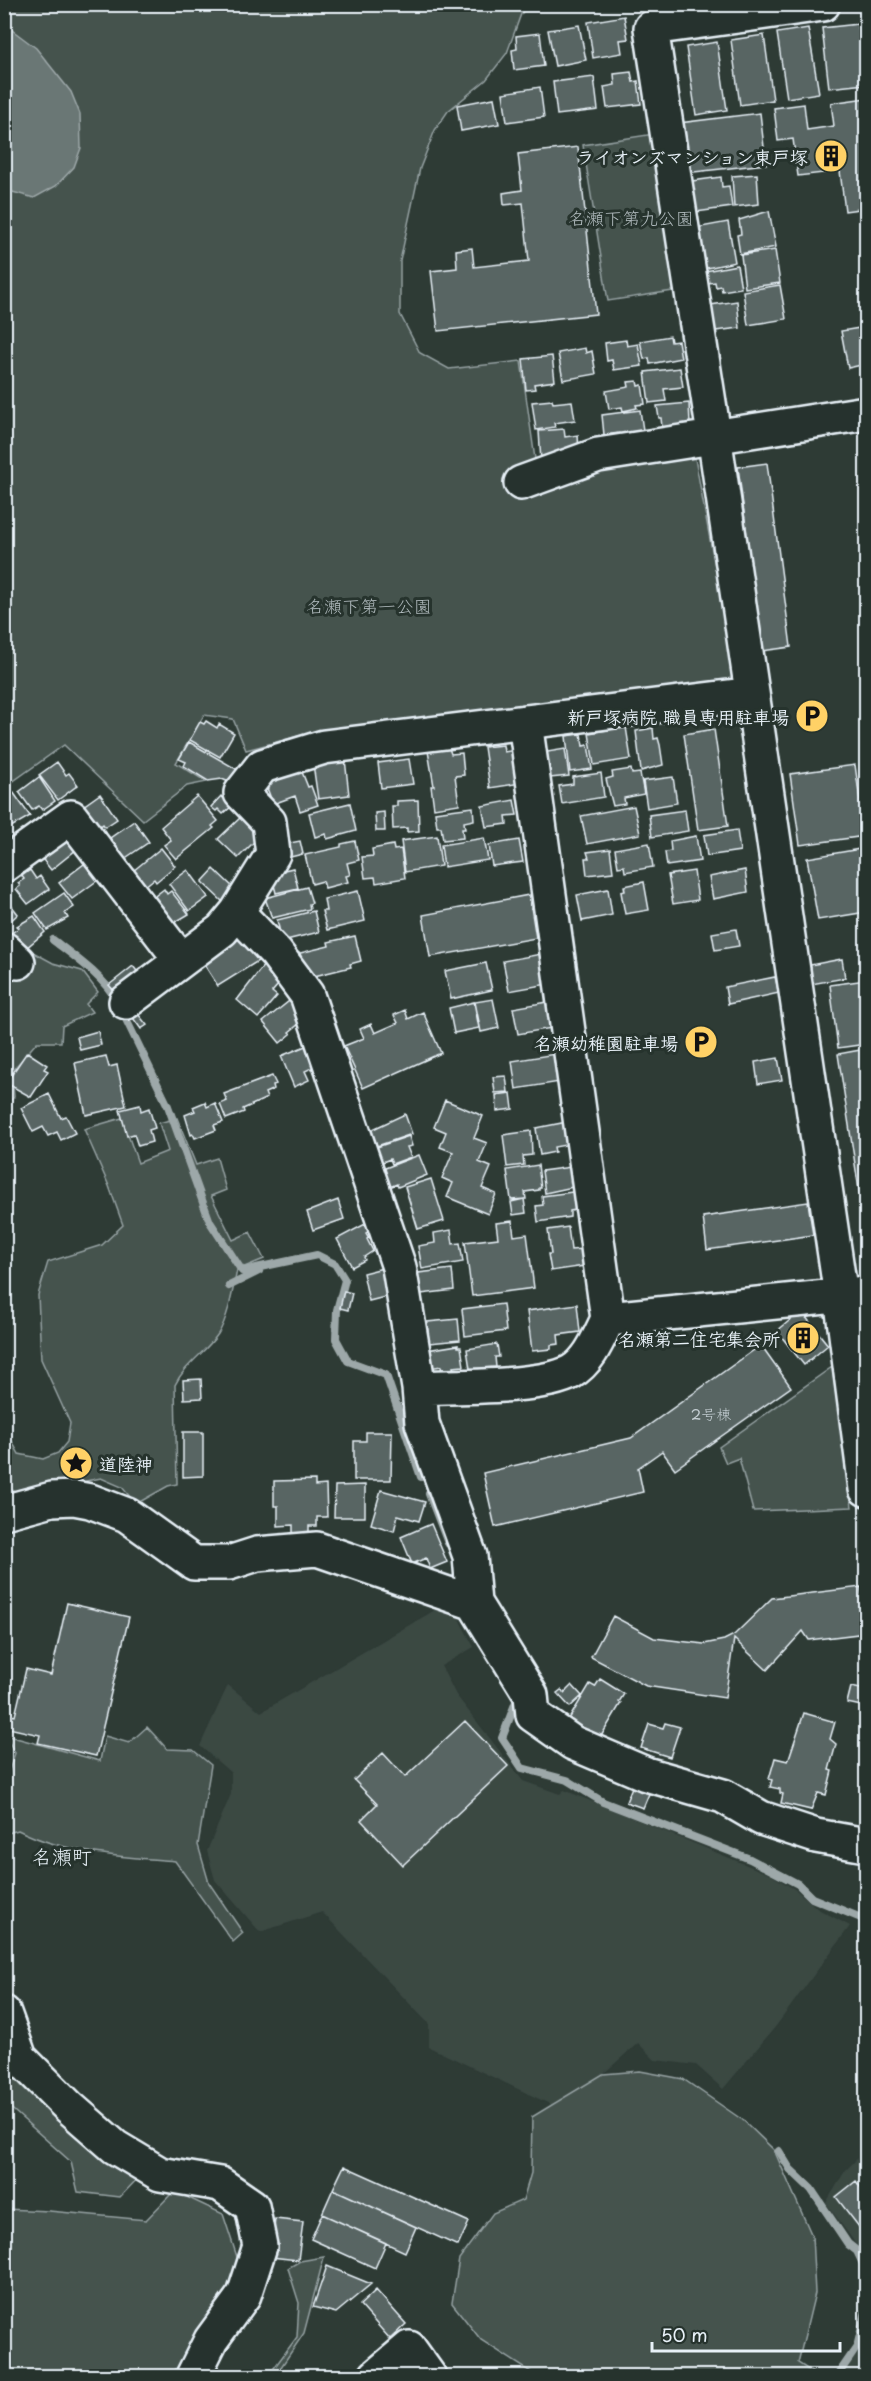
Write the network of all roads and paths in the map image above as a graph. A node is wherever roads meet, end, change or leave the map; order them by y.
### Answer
1 (823, 4) edge
2 (867, 413) edge
3 (714, 435) junction
4 (521, 483) dead end
5 (752, 694) junction
6 (525, 722) junction
7 (4, 865) edge
8 (237, 912) junction
9 (181, 960) junction
10 (126, 1002) dead end
11 (854, 1295) edge
12 (608, 1319) junction
13 (419, 1388) junction
14 (867, 1489) edge
15 (4, 1512) edge
16 (474, 1603) junction
17 (867, 1845) edge
18 (4, 2013) edge
19 (194, 2376) edge
20 (376, 2376) edge
21 (429, 2376) edge

1 - 3 street
2 - 3 street
3 - 4 street
3 - 5 street
5 - 6 street
5 - 11 street
6 - 8 street
6 - 12 street
7 - 9 street
8 - 9 street
8 - 13 street
9 - 10 street
11 - 12 street
11 - 14 street
12 - 13 street
13 - 16 street
15 - 16 street
16 - 17 street
18 - 19 street
20 - 21 street

